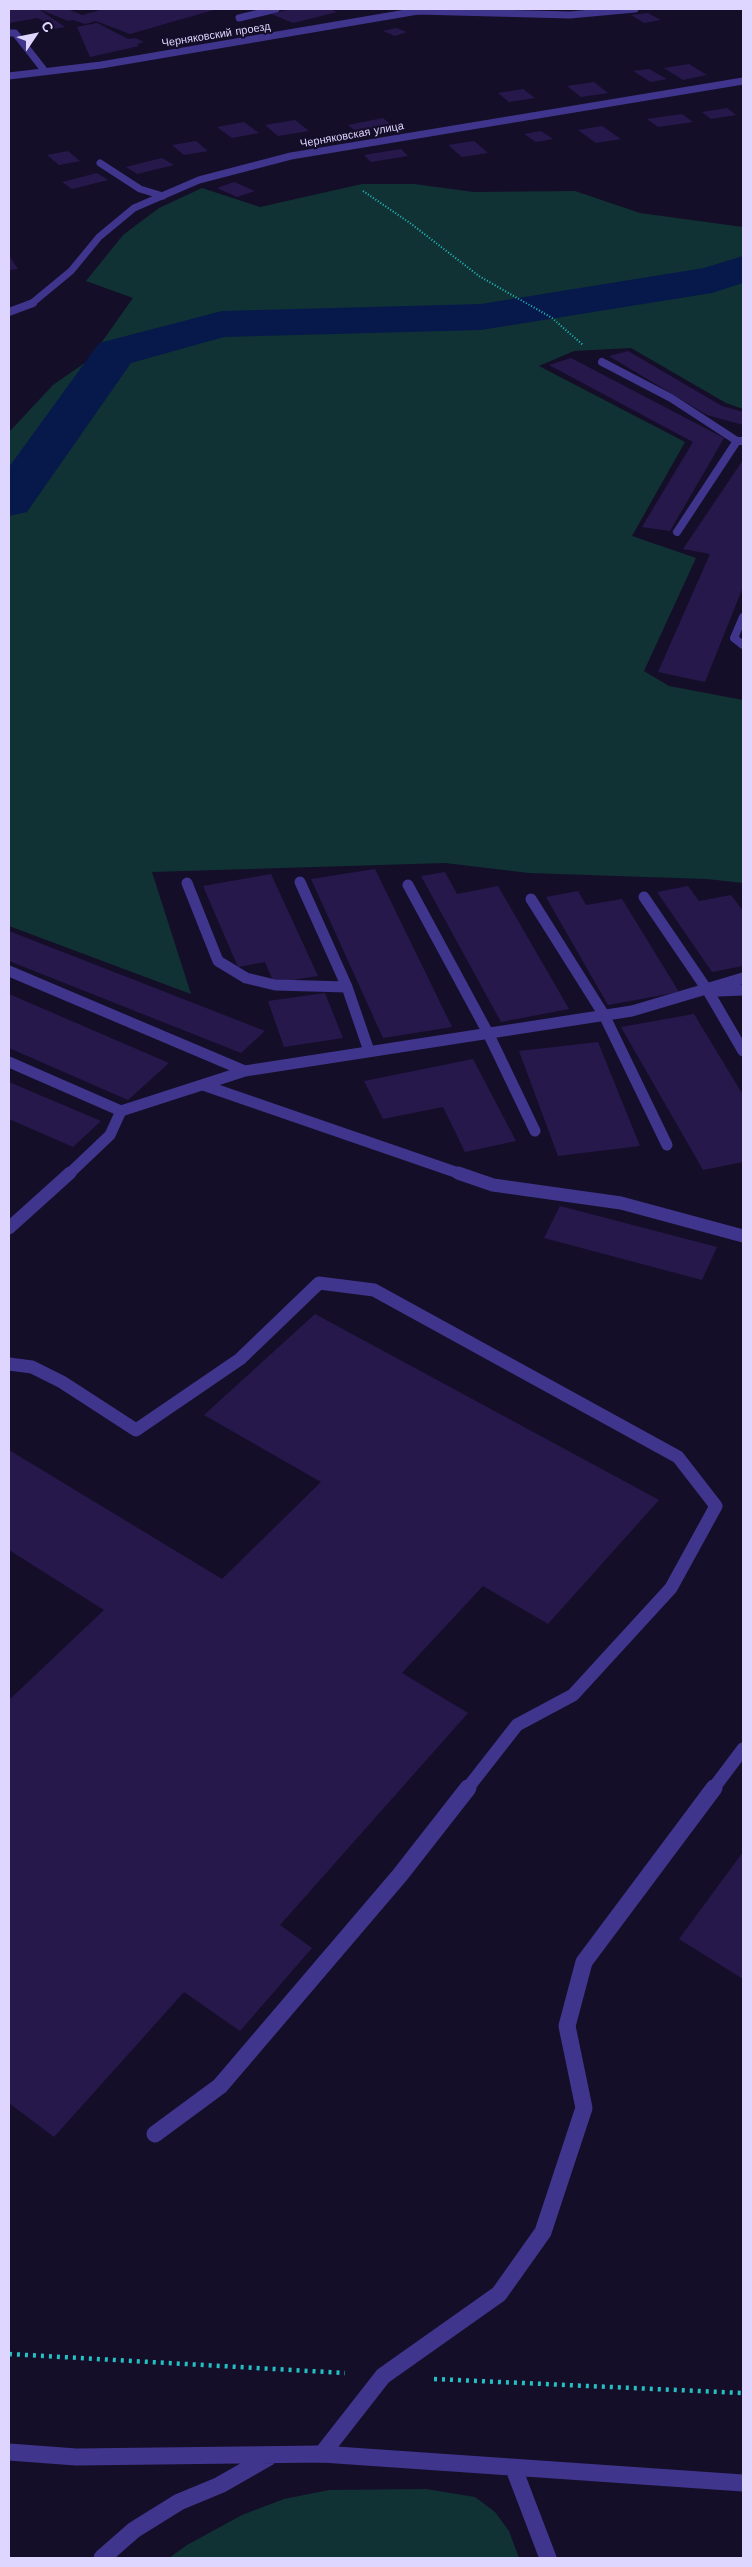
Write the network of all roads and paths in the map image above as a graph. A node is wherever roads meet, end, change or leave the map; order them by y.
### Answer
1 (276, 9) edge
2 (411, 9) edge
3 (635, 9) edge
4 (418, 11) junction
5 (239, 18) dead end
6 (9, 33) edge
7 (44, 70) junction
8 (9, 76) edge
9 (743, 81) edge
10 (100, 163) dead end
11 (363, 191) dead end
12 (163, 196) junction
13 (9, 312) edge
14 (602, 362) joint
15 (740, 441) edge
16 (677, 532) dead end
17 (743, 617) edge
18 (743, 645) edge
19 (300, 882) dead end
20 (187, 884) dead end
21 (408, 885) dead end
22 (644, 897) dead end
23 (531, 899) dead end
24 (9, 972) edge
25 (743, 978) edge
26 (347, 987) junction
27 (708, 990) junction
28 (743, 990) edge
29 (604, 1015) junction
30 (488, 1032) junction
31 (369, 1051) junction
32 (743, 1051) edge
33 (9, 1062) edge
34 (245, 1071) junction
35 (203, 1085) junction
36 (121, 1111) junction
37 (535, 1130) dead end
38 (667, 1146) dead end
39 (9, 1228) edge
40 (743, 1236) edge
41 (9, 1364) edge
42 (743, 1749) edge
43 (155, 2134) dead end
44 (9, 2452) edge
45 (322, 2454) junction
46 (271, 2456) junction
47 (514, 2469) junction
48 (743, 2483) edge
49 (102, 2558) edge
50 (548, 2558) edge

1 - 5 street
2 - 4 street
3 - 4 street
4 - 7 street, Черняковский проезд
6 - 7 street
7 - 8 street, Черняковский проезд
9 - 12 street, Черняковская улица
10 - 12 street
11 - 14 path
12 - 13 street, Черняковская улица
14 - 15 street
15 - 16 street
17 - 18 street
19 - 26 street
20 - 26 street
21 - 30 street
22 - 27 street
23 - 29 street
24 - 34 street
25 - 27 street
26 - 31 street
27 - 28 street
27 - 29 street
27 - 32 street
29 - 30 street
29 - 38 street
30 - 31 street
30 - 37 street
31 - 34 street
33 - 36 street
34 - 35 street
35 - 36 street
35 - 40 street
36 - 39 street
41 - 43 street
42 - 45 street
44 - 46 street
45 - 46 street
45 - 47 street
46 - 49 street
47 - 48 street
47 - 50 street

